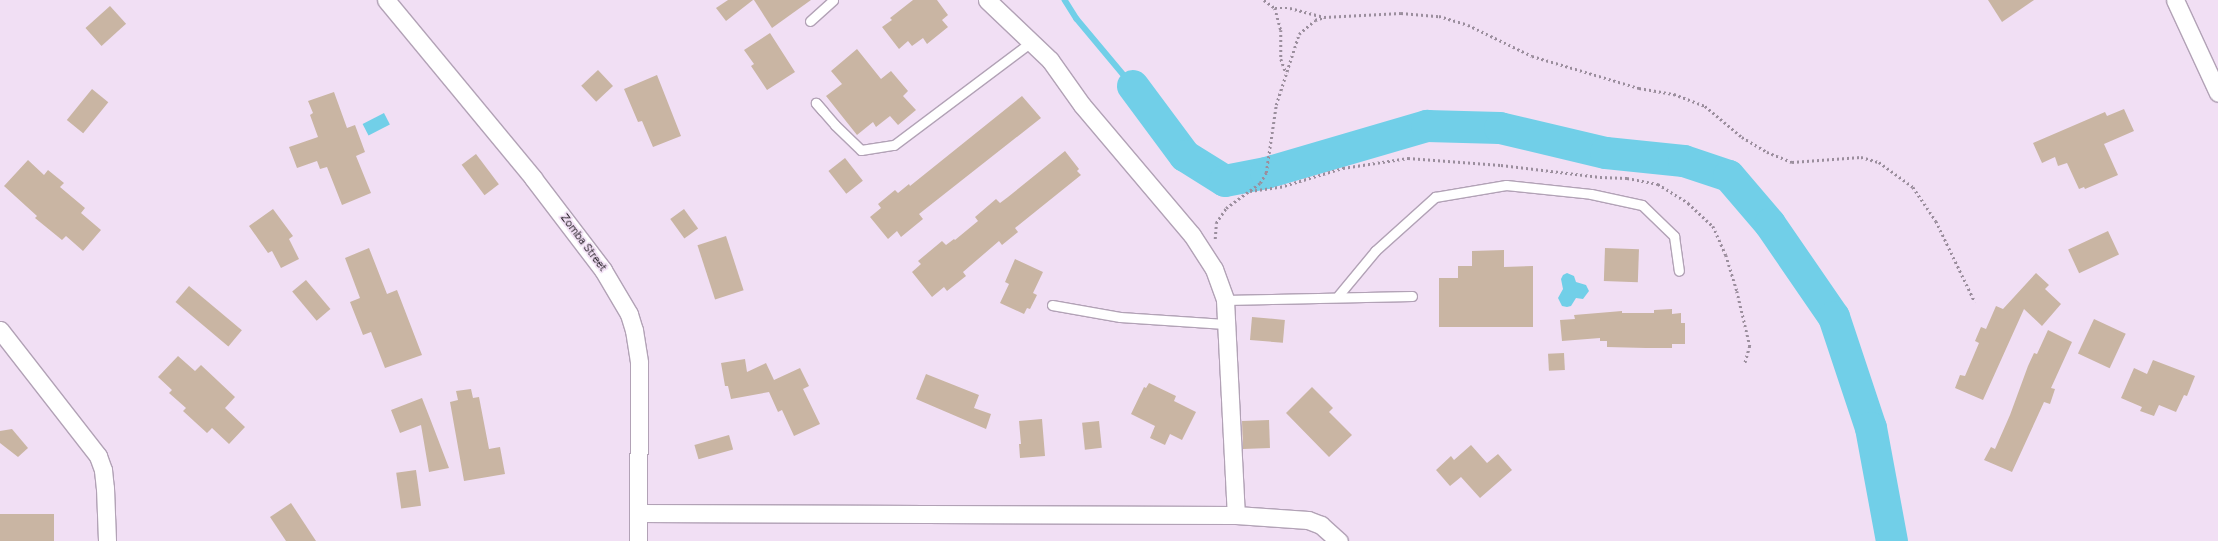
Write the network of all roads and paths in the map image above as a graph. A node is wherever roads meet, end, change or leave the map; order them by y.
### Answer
1 (386, 0) edge
2 (833, 0) edge
3 (986, 0) edge
4 (1264, 0) edge
5 (2174, 0) edge
6 (1275, 8) junction
7 (1324, 18) junction
8 (810, 21) dead end
9 (1030, 43) junction
10 (1287, 74) junction
11 (2218, 93) edge
12 (823, 111) dead end
13 (1214, 269) junction
14 (1679, 271) dead end
15 (1412, 296) dead end
16 (1337, 297) junction
17 (1225, 300) junction
18 (1975, 302) dead end
19 (1052, 305) dead end
20 (1225, 324) junction
21 (0, 330) edge
22 (638, 513) junction
23 (1236, 515) junction
24 (107, 541) edge
25 (638, 541) edge
26 (1339, 541) edge

1 - 22 street, Zomba Street
2 - 8 lane
3 - 9 street
4 - 6 path
5 - 11 street
6 - 7 path
6 - 10 path
7 - 10 path
7 - 18 path
9 - 12 lane
9 - 13 street
10 - 13 path
13 - 17 street
14 - 16 lane
15 - 16 lane
16 - 17 lane
17 - 20 street
19 - 20 lane
20 - 23 street
21 - 24 street
22 - 23 street
22 - 25 street, Zomba Street
23 - 26 street

